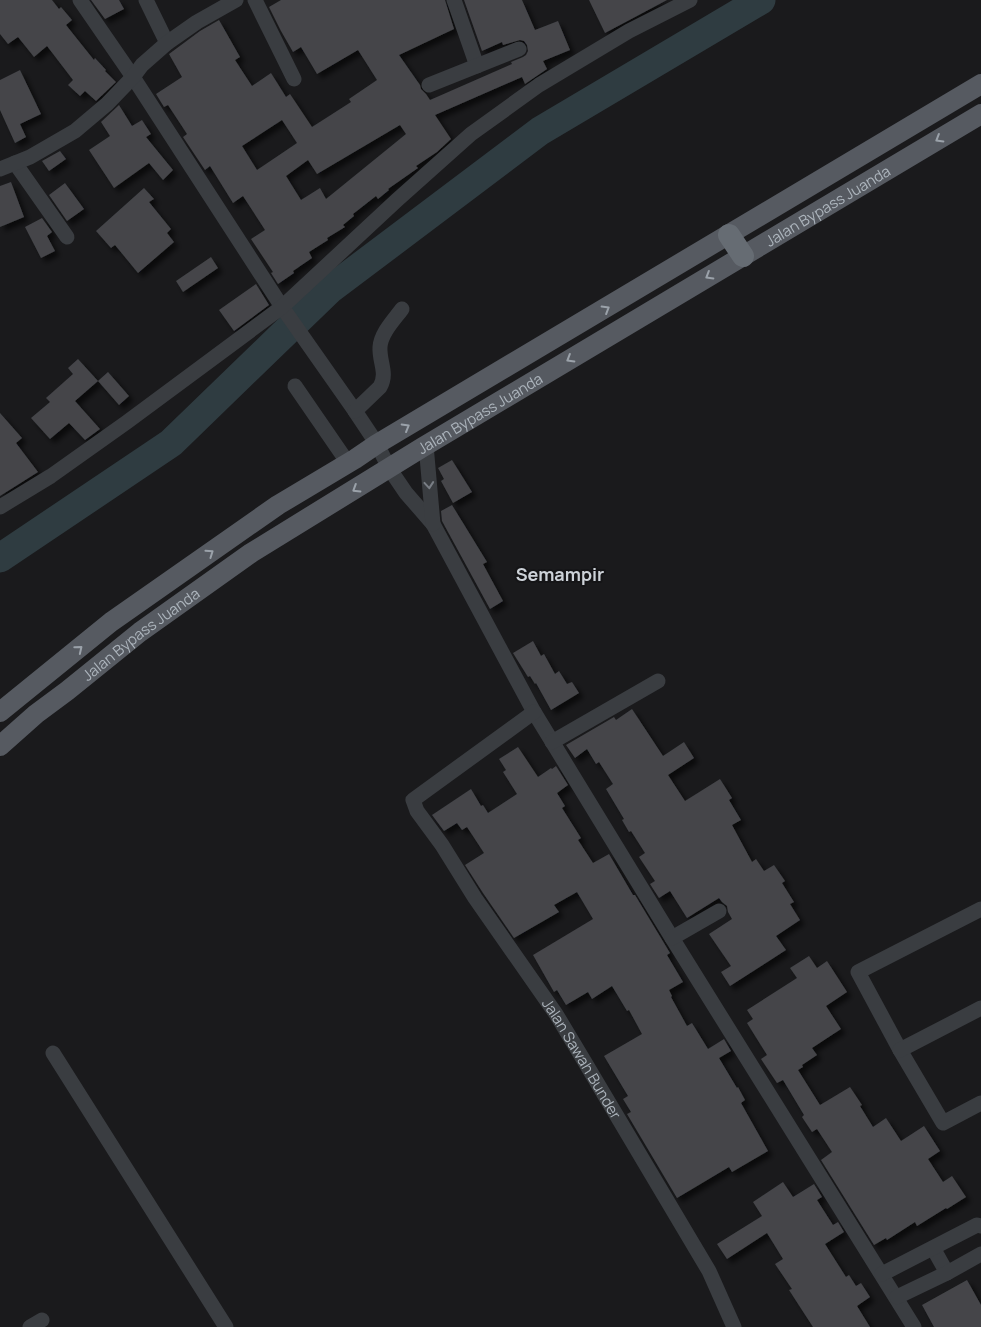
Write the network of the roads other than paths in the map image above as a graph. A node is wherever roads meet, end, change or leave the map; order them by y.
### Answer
1 (80, 0) edge
2 (146, 0) edge
3 (236, 0) edge
4 (255, 0) edge
5 (454, 0) edge
6 (690, 0) edge
7 (166, 43) junction
8 (519, 49) dead end
9 (476, 66) junction
10 (133, 77) junction
11 (294, 79) dead end
12 (981, 84) edge
13 (429, 85) dead end
14 (981, 114) edge
15 (15, 163) junction
16 (0, 169) edge
17 (728, 236) junction
18 (67, 237) dead end
19 (743, 256) junction
20 (402, 309) dead end
21 (285, 310) junction
22 (295, 386) dead end
23 (355, 410) junction
24 (377, 444) junction
25 (426, 445) junction
26 (348, 463) junction
27 (389, 468) junction
28 (0, 506) edge
29 (433, 524) junction
30 (49, 673) junction
31 (658, 681) dead end
32 (67, 691) junction
33 (0, 712) edge
34 (534, 712) junction
35 (552, 742) junction
36 (0, 746) edge
37 (981, 910) edge
38 (719, 912) dead end
39 (672, 938) junction
40 (981, 1008) edge
41 (900, 1050) junction
42 (53, 1053) dead end
43 (981, 1103) edge
44 (981, 1226) edge
45 (933, 1248) junction
46 (981, 1254) edge
47 (947, 1273) junction
48 (882, 1274) junction
49 (897, 1298) junction
50 (226, 1327) edge
51 (734, 1327) edge
52 (914, 1327) edge

1 - 10 street
2 - 7 street
3 - 7 street
4 - 11 street
5 - 9 street
6 - 21 street
7 - 10 street
8 - 9 street
9 - 13 street
10 - 15 street
10 - 21 street
12 - 17 main road, Jalan Bypass Juanda
14 -> 19 main road, Jalan Bypass Juanda
15 - 16 street
15 - 18 street
17 - 19 highway
24 -> 17 main road, Jalan Bypass Juanda
19 -> 25 main road, Jalan Bypass Juanda
20 - 23 street
21 - 23 street
21 - 28 street
22 - 26 street
23 - 24 street
24 - 26 main road, Jalan Bypass Juanda
24 - 27 street
25 - 27 main road, Jalan Bypass Juanda
25 -> 29 street
30 -> 26 main road, Jalan Bypass Juanda
27 - 29 street
27 -> 32 main road, Jalan Bypass Juanda
29 - 34 street
30 - 32 main road
30 - 33 main road, Jalan Bypass Juanda
31 - 35 street
32 - 36 main road, Jalan Bypass Juanda
34 - 35 street
34 - 51 street, Jalan Sawah Bunder
35 - 39 street
37 - 41 street
38 - 39 street
39 - 48 street
40 - 41 street
41 - 43 street
42 - 50 street
44 - 45 street
45 - 47 street
45 - 48 street
46 - 47 street
47 - 49 street
48 - 49 street
49 - 52 street

